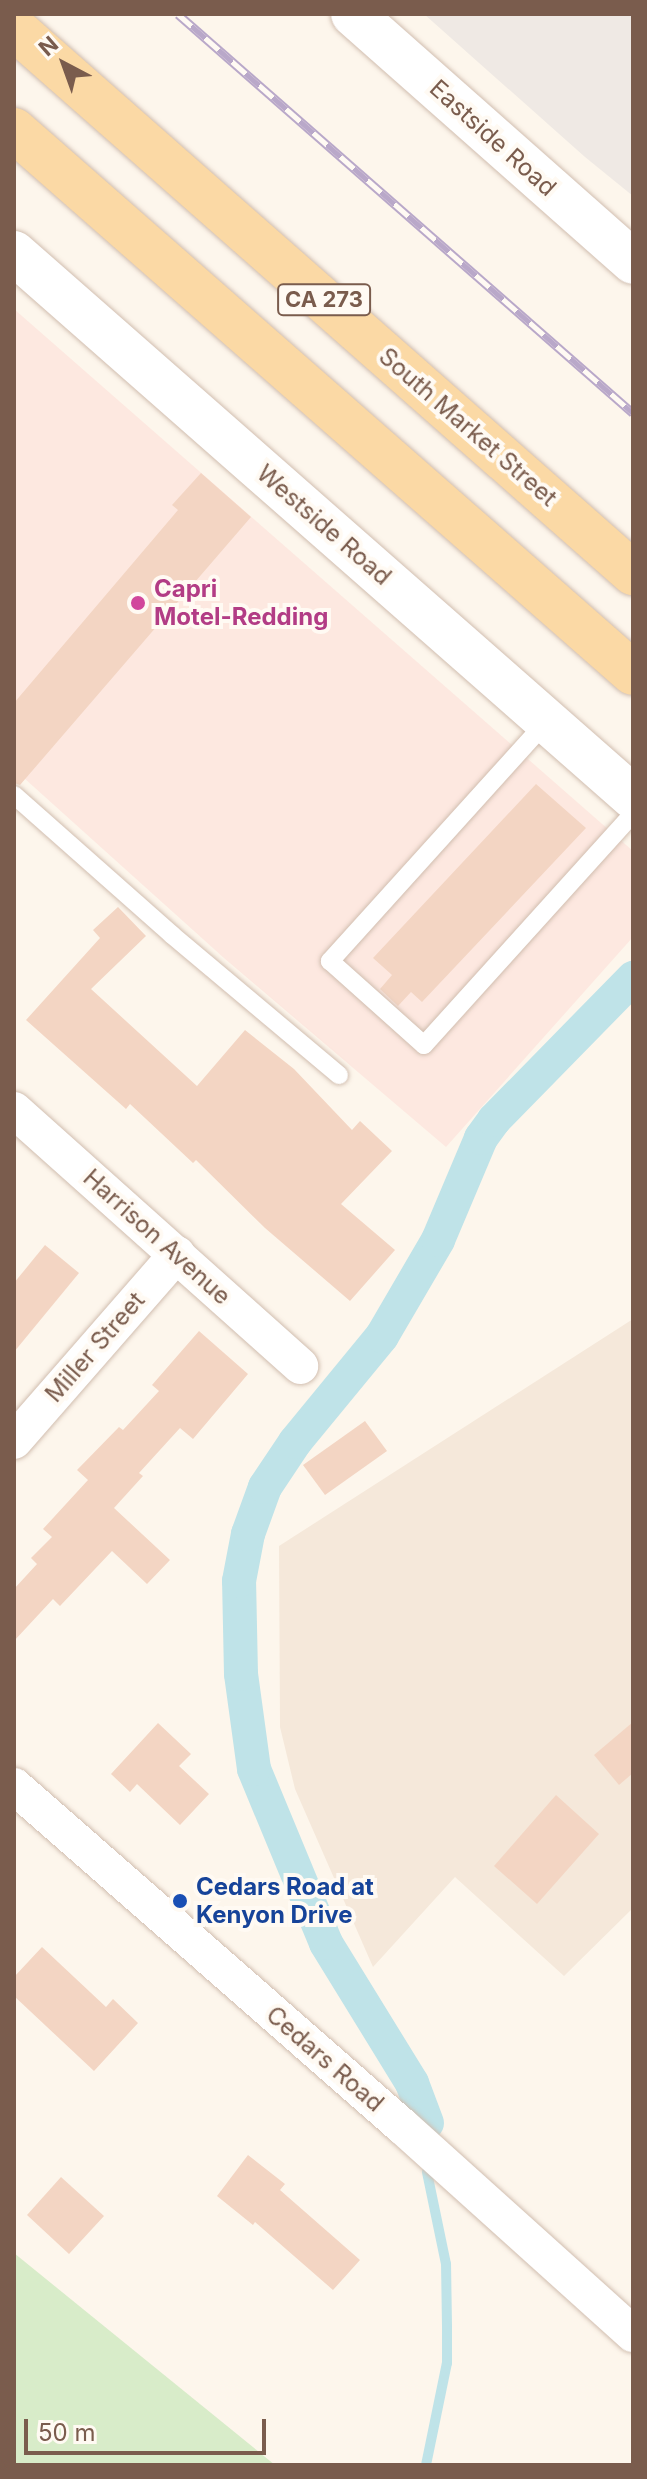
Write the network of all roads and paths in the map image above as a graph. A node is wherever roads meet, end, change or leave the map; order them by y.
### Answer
1 (353, 14) edge
2 (14, 28) edge
3 (14, 130) edge
4 (629, 251) edge
5 (14, 253) edge
6 (633, 573) edge
7 (633, 673) edge
8 (547, 721) junction
9 (14, 795) edge
10 (633, 797) edge
11 (633, 814) edge
12 (339, 1075) dead end
13 (14, 1110) edge
14 (177, 1254) junction
15 (300, 1366) dead end
16 (15, 1437) edge
17 (14, 1786) edge
18 (633, 2334) edge

1 - 4 street, Eastside Road
2 - 6 main road, South Market Street / CA 273
3 - 7 main road, CA 273
5 - 8 street, Westside Road
8 - 10 street, Westside Road
8 - 11 lane
9 - 12 lane
13 - 14 street, Harrison Avenue
14 - 15 street, Harrison Avenue
14 - 16 street, Miller Street
17 - 18 street, Cedars Road

